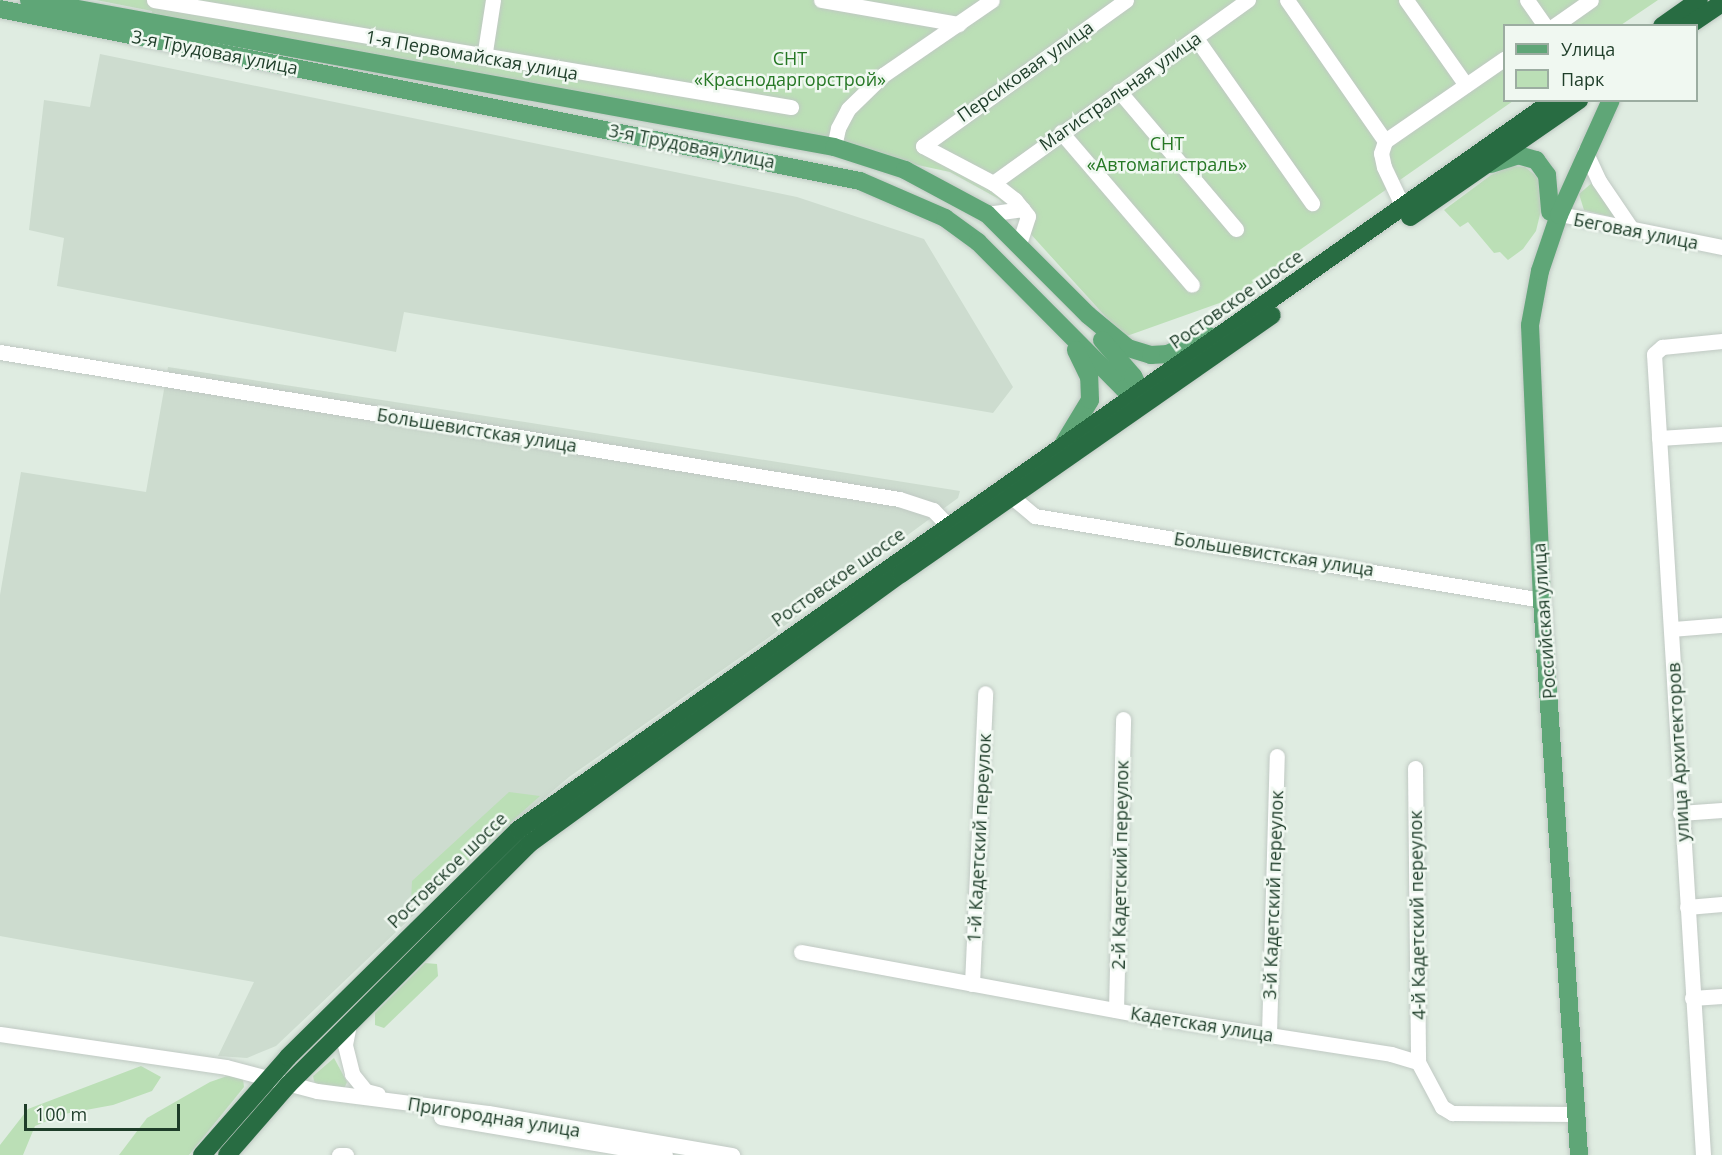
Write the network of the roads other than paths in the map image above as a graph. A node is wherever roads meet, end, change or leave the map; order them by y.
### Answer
1 (493, 0) edge
2 (821, 0) edge
3 (992, 0) edge
4 (1126, 0) edge
5 (1248, 0) edge
6 (1287, 0) edge
7 (1406, 0) edge
8 (1527, 0) edge
9 (1591, 0) edge
10 (1699, 0) edge
11 (36, 1) edge
12 (1722, 3) edge
13 (153, 8) edge
14 (0, 9) edge
15 (959, 24) junction
16 (1544, 24) edge
17 (1557, 24) edge
18 (1665, 24) edge
19 (1691, 24) edge
20 (1196, 38) junction
21 (484, 58) junction
22 (1503, 60) edge
23 (1466, 85) junction
24 (1119, 92) junction
25 (1551, 102) edge
26 (1576, 102) edge
27 (1599, 102) edge
28 (1610, 102) edge
29 (791, 107) dead end
30 (1060, 132) junction
31 (1385, 141) junction
32 (834, 147) junction
33 (1585, 151) junction
34 (1481, 168) junction
35 (993, 183) junction
36 (1312, 203) dead end
37 (1403, 207) junction
38 (1023, 209) junction
39 (987, 214) junction
40 (1555, 214) junction
41 (1236, 229) dead end
42 (1633, 231) junction
43 (1019, 244) junction
44 (1722, 247) edge
45 (1032, 257) junction
46 (1308, 275) junction
47 (1192, 285) dead end
48 (1056, 321) junction
49 (1722, 341) edge
50 (0, 352) edge
51 (1169, 389) junction
52 (1141, 392) junction
53 (1130, 417) junction
54 (1722, 434) edge
55 (1659, 438) junction
56 (1061, 447) junction
57 (1012, 497) junction
58 (953, 530) junction
59 (1539, 600) junction
60 (1722, 625) edge
61 (1672, 629) junction
62 (985, 693) dead end
63 (1124, 719) dead end
64 (1277, 756) dead end
65 (1415, 768) dead end
66 (1722, 810) edge
67 (1680, 813) junction
68 (1722, 904) edge
69 (1687, 907) junction
70 (801, 951) dead end
71 (972, 984) junction
72 (1722, 996) edge
73 (1692, 998) junction
74 (1116, 1010) junction
75 (349, 1024) junction
76 (0, 1034) edge
77 (1269, 1034) junction
78 (1418, 1062) junction
79 (263, 1078) junction
80 (285, 1089) junction
81 (404, 1102) junction
82 (1572, 1114) junction
83 (712, 1153) edge
84 (202, 1155) edge
85 (227, 1155) edge
86 (339, 1155) edge
87 (346, 1155) edge
88 (665, 1155) edge
89 (732, 1155) edge
90 (1571, 1155) edge
91 (1579, 1155) edge
92 (1703, 1155) edge

1 - 21 street
2 - 15 street
3 - 15 street
4 - 35 street, Персиковая улица
5 - 20 street, Магистральная улица
6 - 31 street
7 - 23 street
8 - 16 street
9 - 17 street
10 - 18 highway
11 - 13 main road, 1-я Первомайская улица
12 - 19 highway
13 - 21 street, 1-я Первомайская улица
13 - 32 main road, 3-я Трудовая улица
14 - 48 main road, 3-я Трудовая улица
15 - 32 street
20 - 24 street, Магистральная улица
20 - 36 street
21 - 29 street, 1-я Первомайская улица
22 - 23 street
23 - 31 street
24 - 30 street, Магистральная улица
24 - 41 street
25 - 37 highway, Ростовское шоссе
26 - 34 highway, Ростовское шоссе
27 - 40 main road, Российская улица
28 - 33 main road, Российская улица
30 - 35 street, Магистральная улица
30 - 47 street
31 - 37 street
32 - 39 main road
33 - 40 main road, Российская улица
33 - 42 street
34 - 40 main road
34 - 51 highway, Ростовское шоссе
35 - 38 street
37 - 46 highway, Ростовское шоссе
38 - 39 street
38 - 43 street
39 - 43 main road
40 - 42 street, Беговая улица
40 - 59 main road, Российская улица
42 - 44 street, Беговая улица
43 - 45 main road
45 - 46 main road
45 - 52 main road
46 - 52 highway, Ростовское шоссе
48 - 52 main road, 3-я Трудовая улица
48 - 56 main road
49 - 55 street, улица Архитекторов
50 - 58 street, Большевистская улица
51 - 52 main road
51 - 53 highway, Ростовское шоссе
52 - 53 main road
52 - 56 highway, Ростовское шоссе
53 - 57 highway, Ростовское шоссе
54 - 55 street
55 - 61 street, улица Архитекторов
56 - 58 highway, Ростовское шоссе
57 - 58 highway, Ростовское шоссе
57 - 59 street, Большевистская улица
58 - 75 highway, Ростовское шоссе
58 - 79 highway, Ростовское шоссе
59 - 82 main road, Российская улица
60 - 61 street
61 - 67 street, улица Архитекторов
62 - 71 street, 1-й Кадетский переулок
63 - 74 street, 2-й Кадетский переулок
64 - 77 street, 3-й Кадетский переулок
65 - 78 street, 4-й Кадетский переулок
66 - 67 street
67 - 69 street, улица Архитекторов
68 - 69 street
69 - 73 street, улица Архитекторов
70 - 71 street, Кадетская улица
71 - 74 street, Кадетская улица
72 - 73 street
73 - 92 street, улица Архитекторов
74 - 77 street, Кадетская улица
75 - 80 highway, Ростовское шоссе
75 - 81 street
76 - 79 street, Пригородная улица
77 - 78 street, Кадетская улица
78 - 82 street
79 - 80 street, Пригородная улица
79 - 84 highway, Ростовское шоссе
80 - 81 street, Пригородная улица
80 - 85 highway, Ростовское шоссе
80 - 88 street, Пригородная улица
81 - 83 street, Пригородная улица
82 - 90 main road, Российская улица
82 - 91 main road, Российская улица
83 - 89 street, Пригородная улица
86 - 87 street

